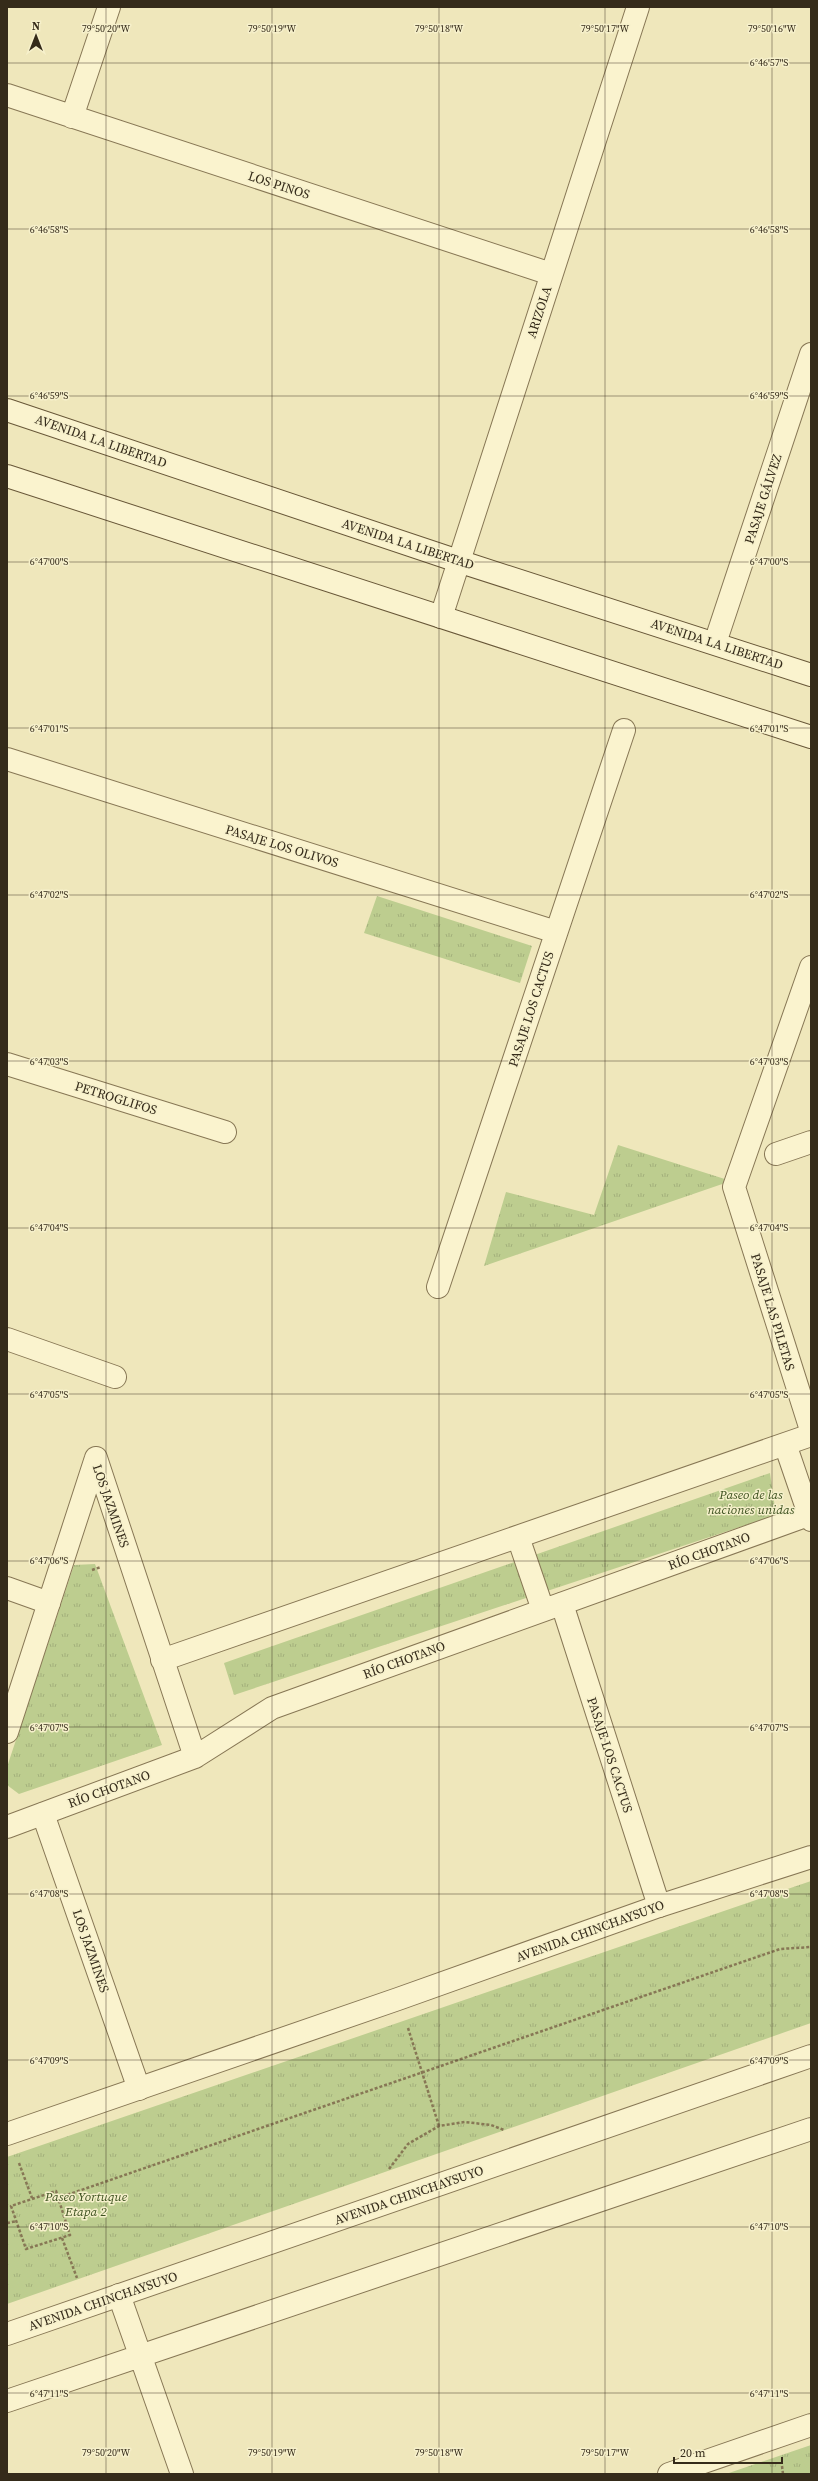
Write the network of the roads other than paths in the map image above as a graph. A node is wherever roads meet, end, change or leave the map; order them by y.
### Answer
1 (109, 7) edge
2 (638, 7) edge
3 (7, 95) edge
4 (72, 116) junction
5 (551, 274) junction
6 (811, 354) edge
7 (7, 410) edge
8 (7, 476) edge
9 (458, 561) junction
10 (441, 617) junction
11 (715, 643) junction
12 (811, 675) edge
13 (624, 730) dead end
14 (811, 737) edge
15 (7, 759) edge
16 (556, 932) junction
17 (811, 967) edge
18 (7, 1064) edge
19 (225, 1132) dead end
20 (811, 1142) edge
21 (776, 1154) dead end
22 (438, 1288) dead end
23 (7, 1340) edge
24 (115, 1377) dead end
25 (811, 1430) edge
26 (811, 1436) edge
27 (785, 1444) junction
28 (810, 1516) edge
29 (518, 1537) junction
30 (7, 1588) edge
31 (49, 1603) junction
32 (552, 1607) junction
33 (162, 1660) junction
34 (7, 1732) edge
35 (195, 1757) junction
36 (43, 1814) junction
37 (7, 1827) edge
38 (811, 1857) edge
39 (659, 1906) junction
40 (811, 2056) edge
41 (139, 2089) junction
42 (811, 2129) edge
43 (7, 2134) edge
44 (119, 2295) junction
45 (7, 2334) edge
46 (140, 2356) junction
47 (7, 2401) edge
48 (811, 2425) edge
49 (182, 2474) edge
50 (669, 2474) edge

1 - 4 street
2 - 5 street, ARIZOLA
3 - 4 street, LOS PINOS
4 - 5 street, LOS PINOS
5 - 9 street, ARIZOLA
6 - 11 street, PASAJE GÁLVEZ
7 - 9 street, AVENIDA LA LIBERTAD
8 - 10 street
9 - 10 street, ARIZOLA
9 - 11 street, AVENIDA LA LIBERTAD
10 - 14 street
11 - 12 street, AVENIDA LA LIBERTAD
13 - 16 street, PASAJE LOS CACTUS
15 - 16 street, PASAJE LOS OLIVOS
16 - 22 street, PASAJE LOS CACTUS
17 - 25 street, PASAJE LAS PILETAS
18 - 19 street, PETROGLIFOS
20 - 21 street
23 - 24 street
26 - 27 street
27 - 28 street
27 - 29 street
28 - 32 street, RÍO CHOTANO
29 - 32 street, PASAJE LOS CACTUS
29 - 33 street
30 - 31 street
31 - 33 street, LOS JAZMINES
31 - 34 street, LOS JAZMINES
32 - 35 street, RÍO CHOTANO
32 - 39 street, PASAJE LOS CACTUS
33 - 35 street, LOS JAZMINES
35 - 36 street, RÍO CHOTANO
36 - 37 street, RÍO CHOTANO
36 - 41 street, LOS JAZMINES
38 - 39 street, AVENIDA CHINCHAYSUYO
39 - 41 street, AVENIDA CHINCHAYSUYO
40 - 44 street, AVENIDA CHINCHAYSUYO
41 - 43 street, AVENIDA CHINCHAYSUYO
42 - 46 street
44 - 45 street, AVENIDA CHINCHAYSUYO
44 - 46 street
46 - 47 street
46 - 49 street
48 - 50 street

